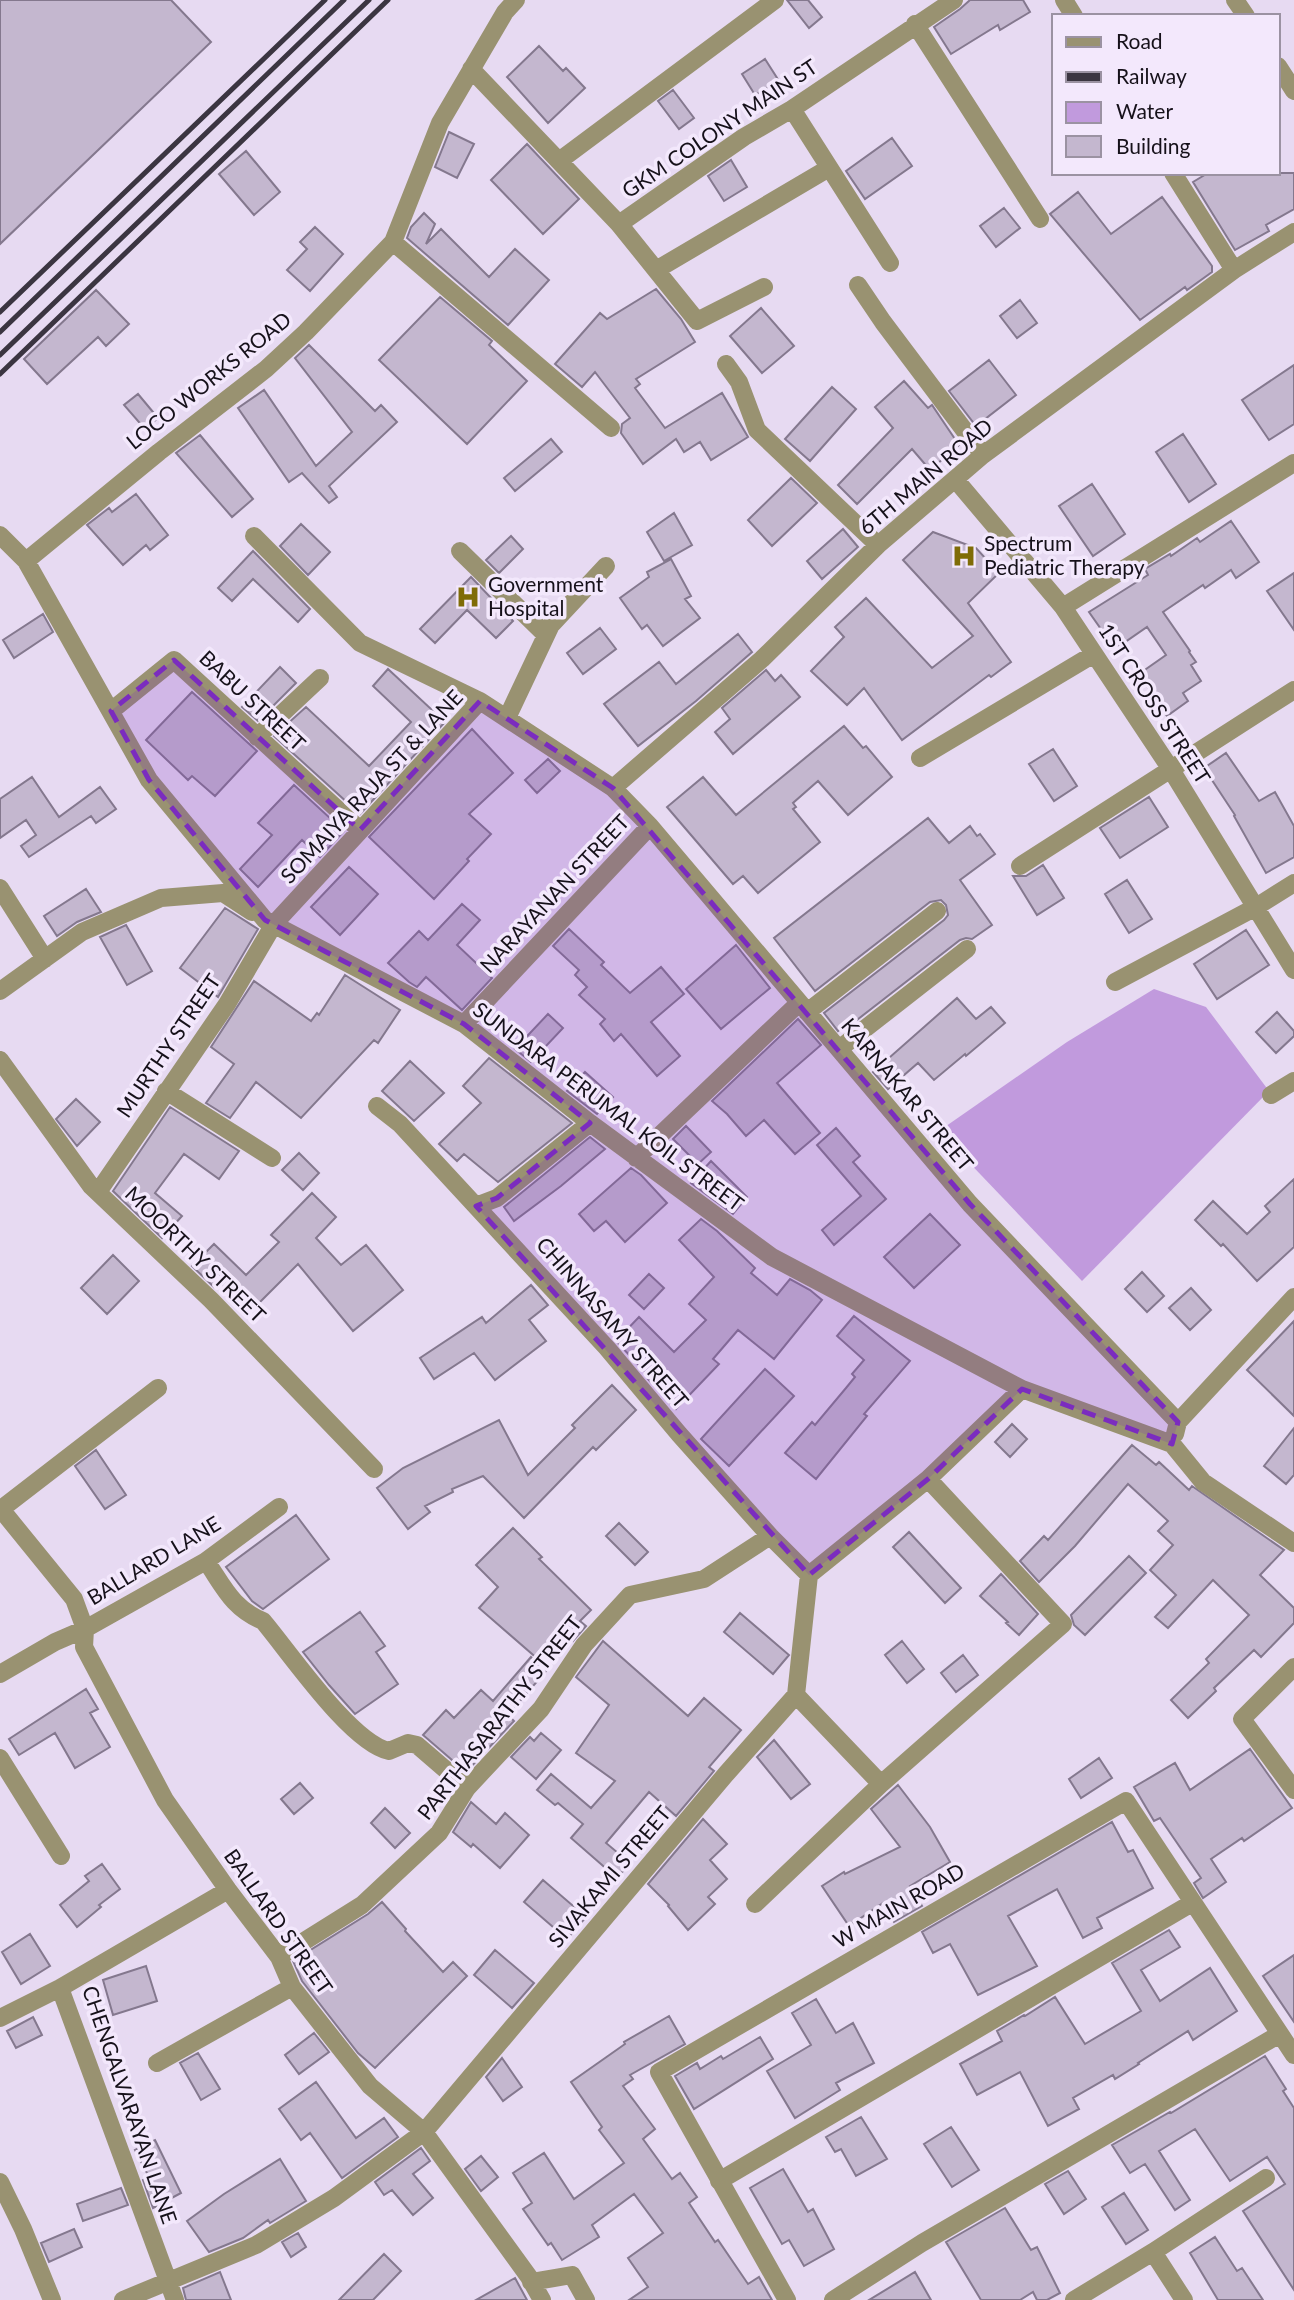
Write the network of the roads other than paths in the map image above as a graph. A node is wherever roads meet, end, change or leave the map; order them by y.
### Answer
1 (516, 0) edge
2 (775, 0) edge
3 (954, 0) edge
4 (915, 24) junction
5 (471, 69) junction
6 (1280, 69) edge
7 (1294, 91) edge
8 (792, 109) junction
9 (559, 160) junction
10 (829, 168) junction
11 (1174, 175) edge
12 (1040, 219) dead end
13 (619, 224) junction
14 (1291, 240) edge
15 (393, 242) junction
16 (890, 263) dead end
17 (656, 270) junction
18 (1234, 270) junction
19 (858, 285) dead end
20 (765, 287) dead end
21 (726, 364) dead end
22 (611, 428) dead end
23 (983, 455) junction
24 (1294, 463) edge
25 (955, 479) junction
26 (0, 535) edge
27 (254, 536) dead end
28 (878, 545) junction
29 (460, 551) dead end
30 (26, 561) junction
31 (606, 566) dead end
32 (1063, 607) junction
33 (546, 635) junction
34 (1094, 654) junction
35 (320, 678) dead end
36 (1294, 690) edge
37 (480, 701) junction
38 (111, 711) junction
39 (507, 718) junction
40 (257, 737) junction
41 (920, 758) dead end
42 (1170, 768) junction
43 (613, 788) junction
44 (650, 826) junction
45 (359, 830) junction
46 (1020, 866) dead end
47 (1294, 883) edge
48 (0, 888) edge
49 (1256, 907) junction
50 (937, 911) dead end
51 (269, 922) junction
52 (967, 949) dead end
53 (45, 958) junction
54 (1294, 970) edge
55 (1115, 982) dead end
56 (0, 991) edge
57 (803, 1007) junction
58 (464, 1024) junction
59 (839, 1049) junction
60 (0, 1059) edge
61 (1294, 1081) edge
62 (166, 1091) junction
63 (1271, 1095) dead end
64 (377, 1106) dead end
65 (590, 1123) junction
66 (272, 1158) dead end
67 (636, 1158) junction
68 (98, 1192) junction
69 (476, 1206) junction
70 (1294, 1297) edge
71 (158, 1388) dead end
72 (1022, 1389) junction
73 (1178, 1422) junction
74 (1172, 1444) junction
75 (374, 1469) dead end
76 (928, 1479) junction
77 (279, 1507) dead end
78 (1, 1508) edge
79 (770, 1536) junction
80 (1294, 1543) edge
81 (206, 1561) junction
82 (809, 1575) junction
83 (85, 1629) junction
84 (1294, 1667) edge
85 (2, 1669) edge
86 (796, 1695) junction
87 (0, 1758) edge
88 (881, 1784) junction
89 (467, 1788) junction
90 (1294, 1790) edge
91 (61, 1856) dead end
92 (228, 1890) junction
93 (755, 1903) dead end
94 (1192, 1903) junction
95 (279, 1957) junction
96 (292, 1987) junction
97 (60, 1988) junction
98 (0, 2018) edge
99 (1280, 2034) junction
100 (1294, 2055) edge
101 (157, 2063) dead end
102 (424, 2132) junction
103 (1266, 2178) dead end
104 (719, 2181) junction
105 (0, 2182) edge
106 (1153, 2252) junction
107 (167, 2281) junction
108 (531, 2281) junction
109 (52, 2300) edge
110 (123, 2300) edge
111 (175, 2300) edge
112 (542, 2300) edge
113 (586, 2300) edge
114 (787, 2300) edge
115 (833, 2300) edge
116 (1074, 2300) edge
117 (1184, 2300) edge

1 - 5 street, LOCO WORKS ROAD
2 - 9 street
3 - 4 street, GKM COLONY MAIN ST
4 - 8 street, GKM COLONY MAIN ST
4 - 12 street
5 - 9 street, GKM COLONY MAIN ST
5 - 15 street, LOCO WORKS ROAD
6 - 7 street
8 - 10 street
8 - 13 street, GKM COLONY MAIN ST
9 - 13 street, GKM COLONY MAIN ST
10 - 16 street
10 - 17 street
11 - 18 street
13 - 17 street
14 - 18 street, 6TH MAIN ROAD
15 - 22 street
15 - 30 street, LOCO WORKS ROAD
17 - 20 street
18 - 23 street, 6TH MAIN ROAD
19 - 23 street
21 - 28 street
23 - 25 street, 6TH MAIN ROAD
24 - 32 street
25 - 28 street, 6TH MAIN ROAD
25 - 32 street, 1ST CROSS STREET
26 - 30 street
27 - 37 street
28 - 43 street, 6TH MAIN ROAD
29 - 33 street
30 - 38 street, SUNDARA PERUMAL KOIL STREET
31 - 33 street
32 - 34 street, 1ST CROSS STREET
33 - 39 street
34 - 41 street
34 - 42 street, 1ST CROSS STREET
35 - 40 street
36 - 42 street
37 - 39 street, SOMAIYA RAJA ST & LANE
37 - 45 street, SOMAIYA RAJA ST & LANE
38 - 40 street, BABU STREET
38 - 51 street, SUNDARA PERUMAL KOIL STREET
39 - 43 street, SOMAIYA RAJA ST & LANE
40 - 45 street, BABU STREET
42 - 46 street
42 - 49 street, 1ST CROSS STREET
43 - 44 street, KARNAKAR STREET
44 - 57 street, KARNAKAR STREET
44 - 58 street, NARAYANAN STREET
45 - 51 street, SOMAIYA RAJA ST & LANE
47 - 49 street
48 - 53 street
49 - 54 street, 1ST CROSS STREET
49 - 55 street
50 - 57 street
51 - 53 street
51 - 58 street, SUNDARA PERUMAL KOIL STREET
51 - 62 street, MURTHY STREET
52 - 59 street
53 - 56 street
57 - 59 street, KARNAKAR STREET
57 - 67 street
58 - 65 street, SUNDARA PERUMAL KOIL STREET
59 - 73 street, KARNAKAR STREET
60 - 68 street, MOORTHY STREET
61 - 63 street
62 - 66 street
62 - 68 street, MURTHY STREET
64 - 69 street, CHINNASAMY STREET
65 - 67 street, SUNDARA PERUMAL KOIL STREET
65 - 69 street
67 - 72 street, SUNDARA PERUMAL KOIL STREET
68 - 75 street, MOORTHY STREET
69 - 79 street, CHINNASAMY STREET
70 - 73 street
71 - 78 street
72 - 74 street, SUNDARA PERUMAL KOIL STREET
72 - 76 street
73 - 74 street
74 - 80 street
76 - 82 street
76 - 88 street
77 - 81 street, BALLARD LANE
78 - 83 street, BALLARD STREET
79 - 82 street, CHINNASAMY STREET
79 - 89 street, PARTHASARATHY STREET
81 - 83 street, BALLARD LANE
81 - 89 street
82 - 86 street
83 - 85 street, BALLARD LANE
83 - 92 street, BALLARD STREET
84 - 90 street
86 - 88 street
86 - 102 street, SIVAKAMI STREET
87 - 91 street
88 - 93 street
89 - 95 street, PARTHASARATHY STREET
92 - 95 street, BALLARD STREET
92 - 97 street, CHENGALVARAYAN LANE
94 - 99 street, W MAIN ROAD
94 - 104 street
94 - 104 street, W MAIN ROAD
95 - 96 street, BALLARD STREET
96 - 101 street
96 - 102 street, BALLARD STREET
97 - 98 street
97 - 107 street, CHENGALVARAYAN LANE
99 - 100 street, W MAIN ROAD
99 - 115 street
102 - 107 street, SIVAKAMI STREET
102 - 108 street, BALLARD STREET
103 - 106 street
104 - 114 street, W MAIN ROAD
105 - 109 street
106 - 116 street
106 - 117 street
107 - 110 street, SIVAKAMI STREET
107 - 111 street, CHENGALVARAYAN LANE
108 - 112 street, BALLARD STREET
108 - 113 street

